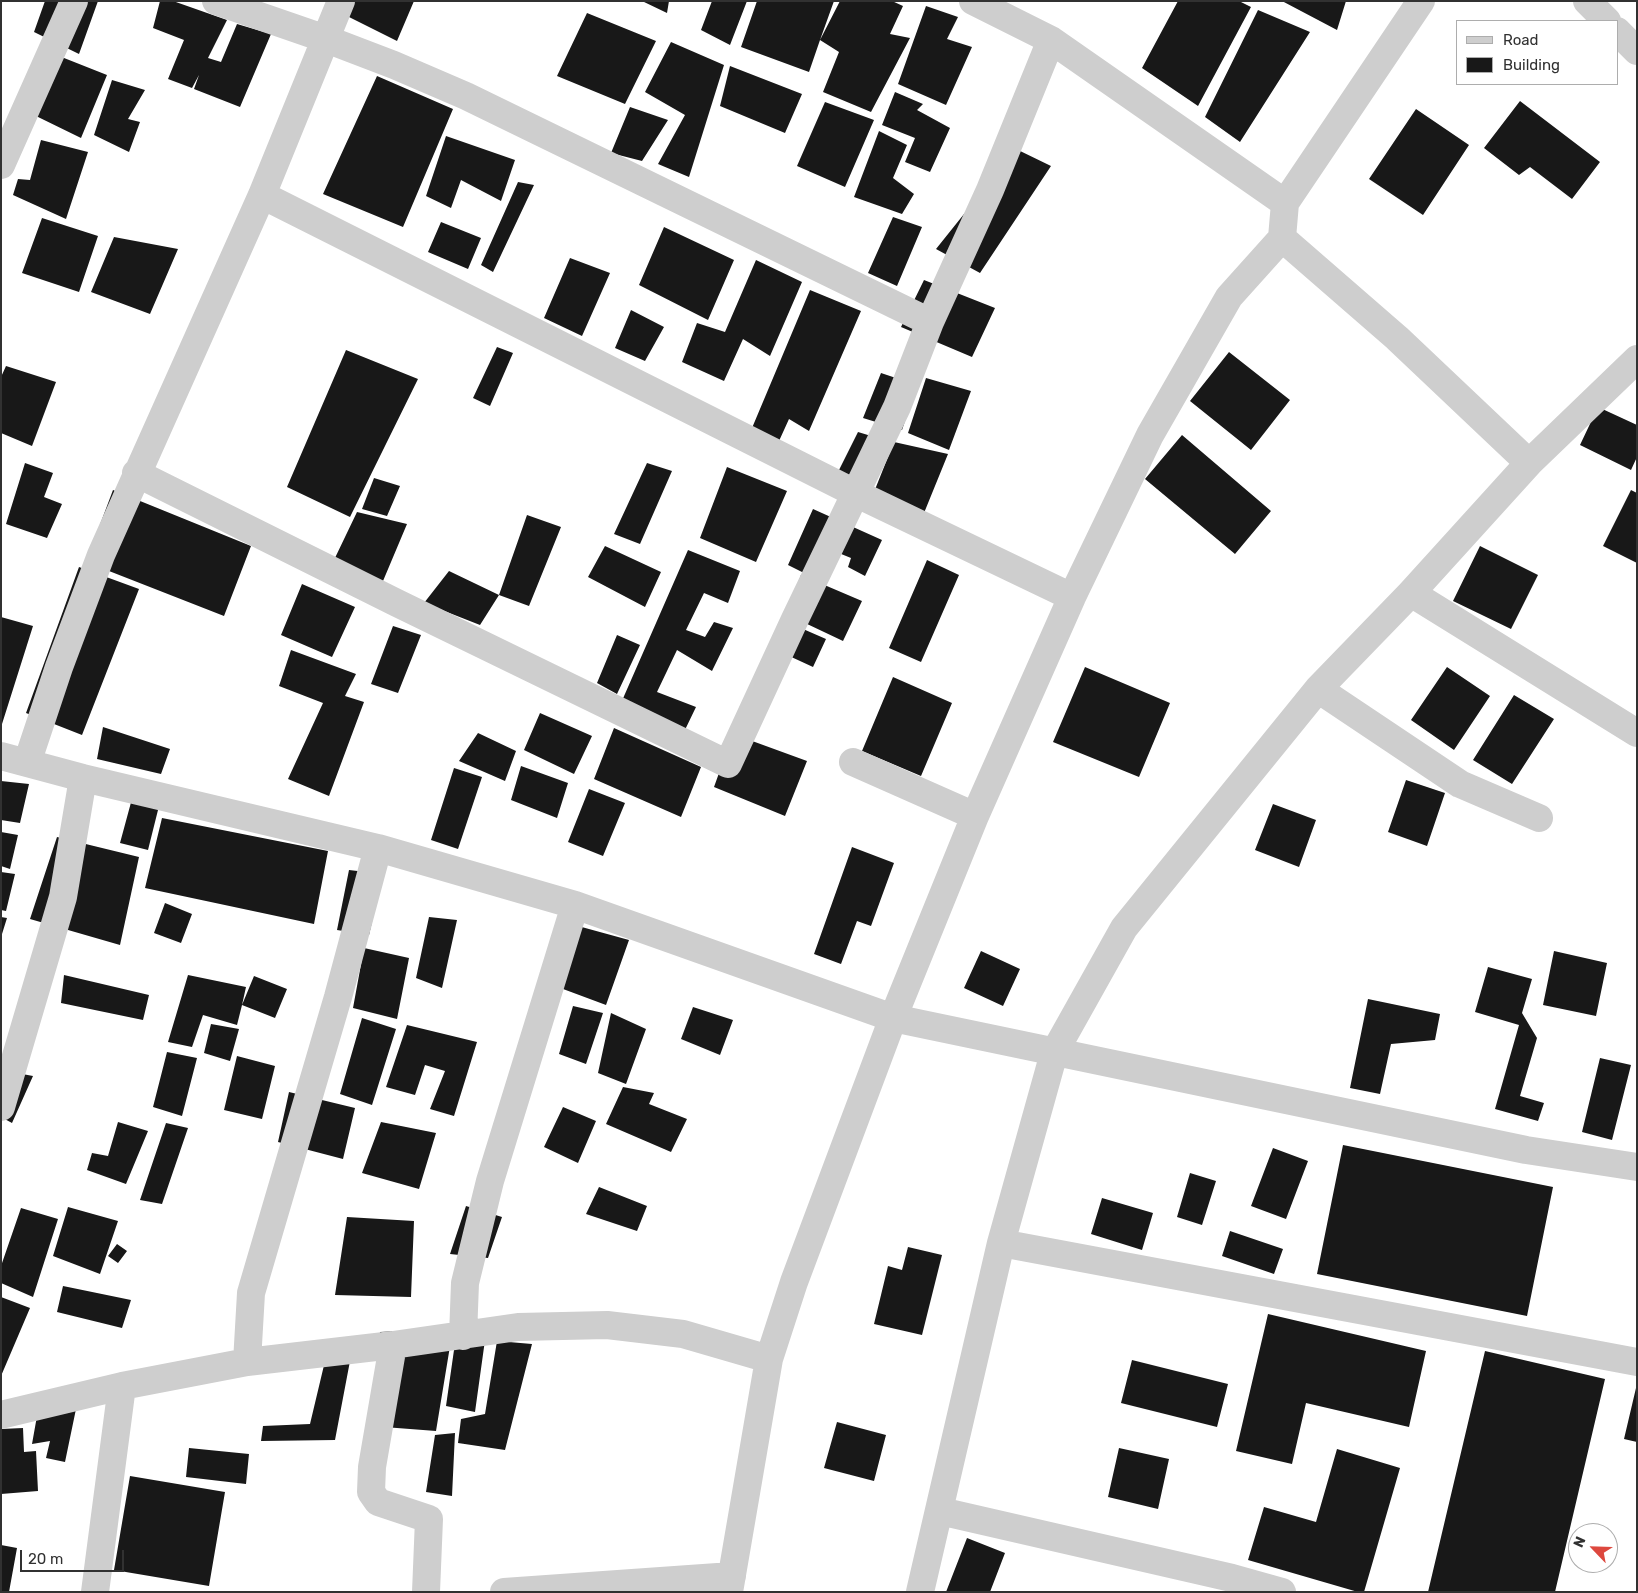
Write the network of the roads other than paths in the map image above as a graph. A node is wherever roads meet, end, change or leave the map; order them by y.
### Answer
1 (74, 1) edge
2 (216, 1) edge
3 (341, 1) edge
4 (973, 1) edge
5 (1421, 1) edge
6 (1587, 1) edge
7 (1606, 20) edge
8 (1618, 32) edge
9 (326, 39) junction
10 (1051, 40) junction
11 (1637, 51) edge
12 (1, 165) edge
13 (262, 195) junction
14 (1285, 203) junction
15 (1282, 238) junction
16 (930, 322) junction
17 (1637, 359) edge
18 (1529, 464) junction
19 (136, 473) junction
20 (855, 493) junction
21 (1410, 593) junction
22 (1072, 597) junction
23 (1318, 689) junction
24 (1637, 733) edge
25 (1, 756) edge
26 (852, 762) dead end
27 (27, 763) junction
28 (83, 778) junction
29 (975, 816) junction
30 (1539, 818) dead end
31 (378, 848) junction
32 (575, 905) junction
33 (893, 1018) junction
34 (1054, 1053) junction
35 (1, 1106) edge
36 (1637, 1167) edge
37 (1001, 1243) junction
38 (463, 1336) junction
39 (393, 1345) junction
40 (768, 1359) junction
41 (247, 1362) junction
42 (1637, 1362) edge
43 (122, 1386) junction
44 (1, 1415) edge
45 (940, 1511) junction
46 (730, 1584) edge
47 (1230, 1585) edge
48 (95, 1592) edge
49 (426, 1592) edge
50 (504, 1592) edge
51 (920, 1592) edge
52 (1282, 1592) edge

1 - 12 street
2 - 9 street
3 - 9 street
4 - 10 street
5 - 14 street
6 - 7 street
8 - 11 street
9 - 13 street
9 - 16 street
10 - 14 street
10 - 16 street
13 - 19 street
13 - 20 street
14 - 15 street
15 - 18 street
15 - 22 street
16 - 20 street
17 - 18 street
18 - 21 street
19 - 20 street
19 - 27 street
20 - 22 street
21 - 23 street
21 - 24 street
22 - 29 street
23 - 30 street
23 - 34 street
25 - 27 street
26 - 29 street
27 - 28 street
28 - 31 street
28 - 35 street
29 - 33 street
31 - 32 street
31 - 41 street
32 - 33 street
32 - 38 street
33 - 34 street
33 - 40 street
34 - 36 street
34 - 37 street
37 - 42 street
37 - 45 street
38 - 39 street
38 - 40 street
39 - 41 street
39 - 49 street
40 - 46 street
41 - 43 street
43 - 44 street
43 - 48 street
45 - 47 street
45 - 51 street
46 - 50 street
47 - 52 street

